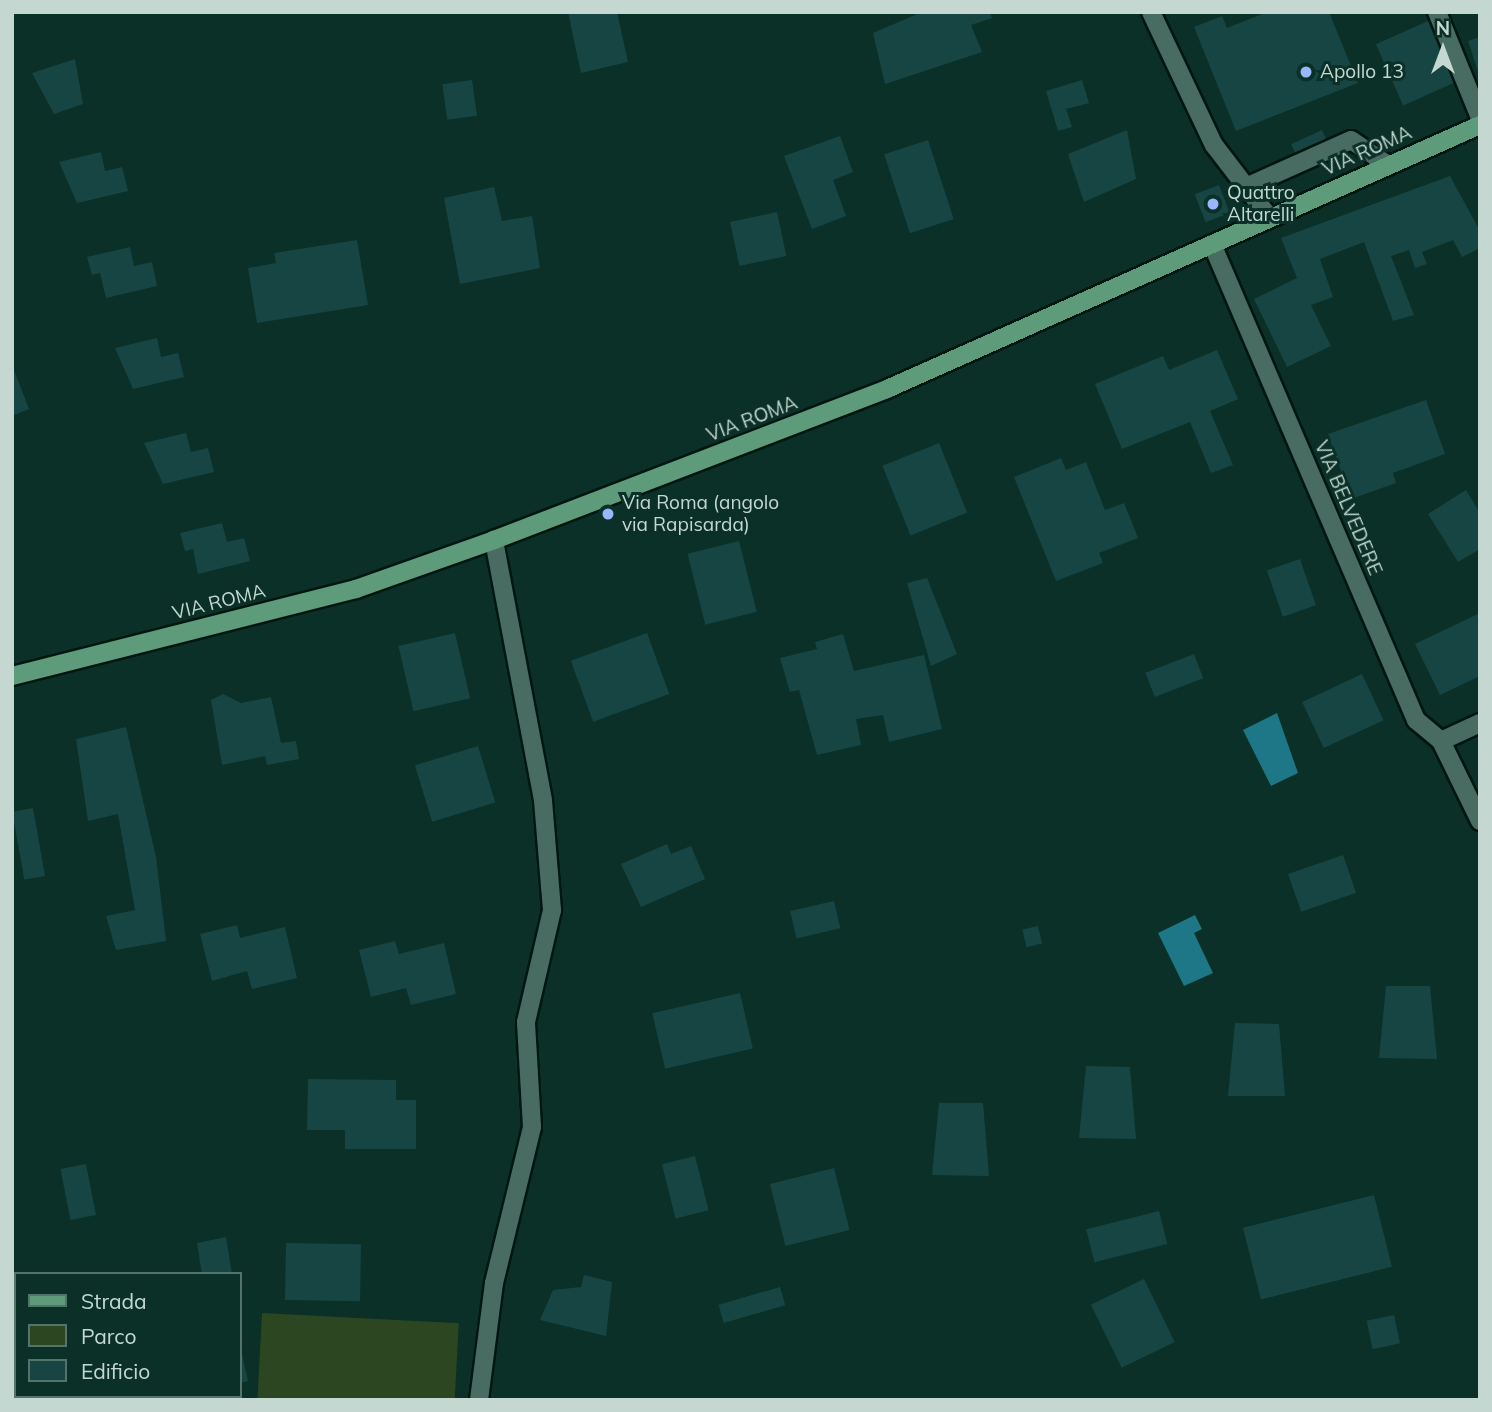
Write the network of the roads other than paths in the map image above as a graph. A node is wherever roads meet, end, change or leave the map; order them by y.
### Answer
1 (1151, 12) edge
2 (1437, 12) edge
3 (1480, 118) edge
4 (1480, 125) edge
5 (1388, 165) junction
6 (1246, 187) junction
7 (1269, 217) junction
8 (1212, 244) junction
9 (494, 540) junction
10 (12, 676) edge
11 (1480, 723) edge
12 (1441, 741) junction
13 (1480, 821) edge
14 (479, 1400) edge

1 - 6 street
2 - 3 street
4 - 5 main road, VIA ROMA
5 - 6 street
5 - 7 main road, VIA ROMA
6 - 7 street
7 - 8 main road, VIA ROMA
8 - 9 main road, VIA ROMA
8 - 12 street, VIA BELVEDERE
9 - 10 main road, VIA ROMA
9 - 14 street
11 - 12 street
12 - 13 street

